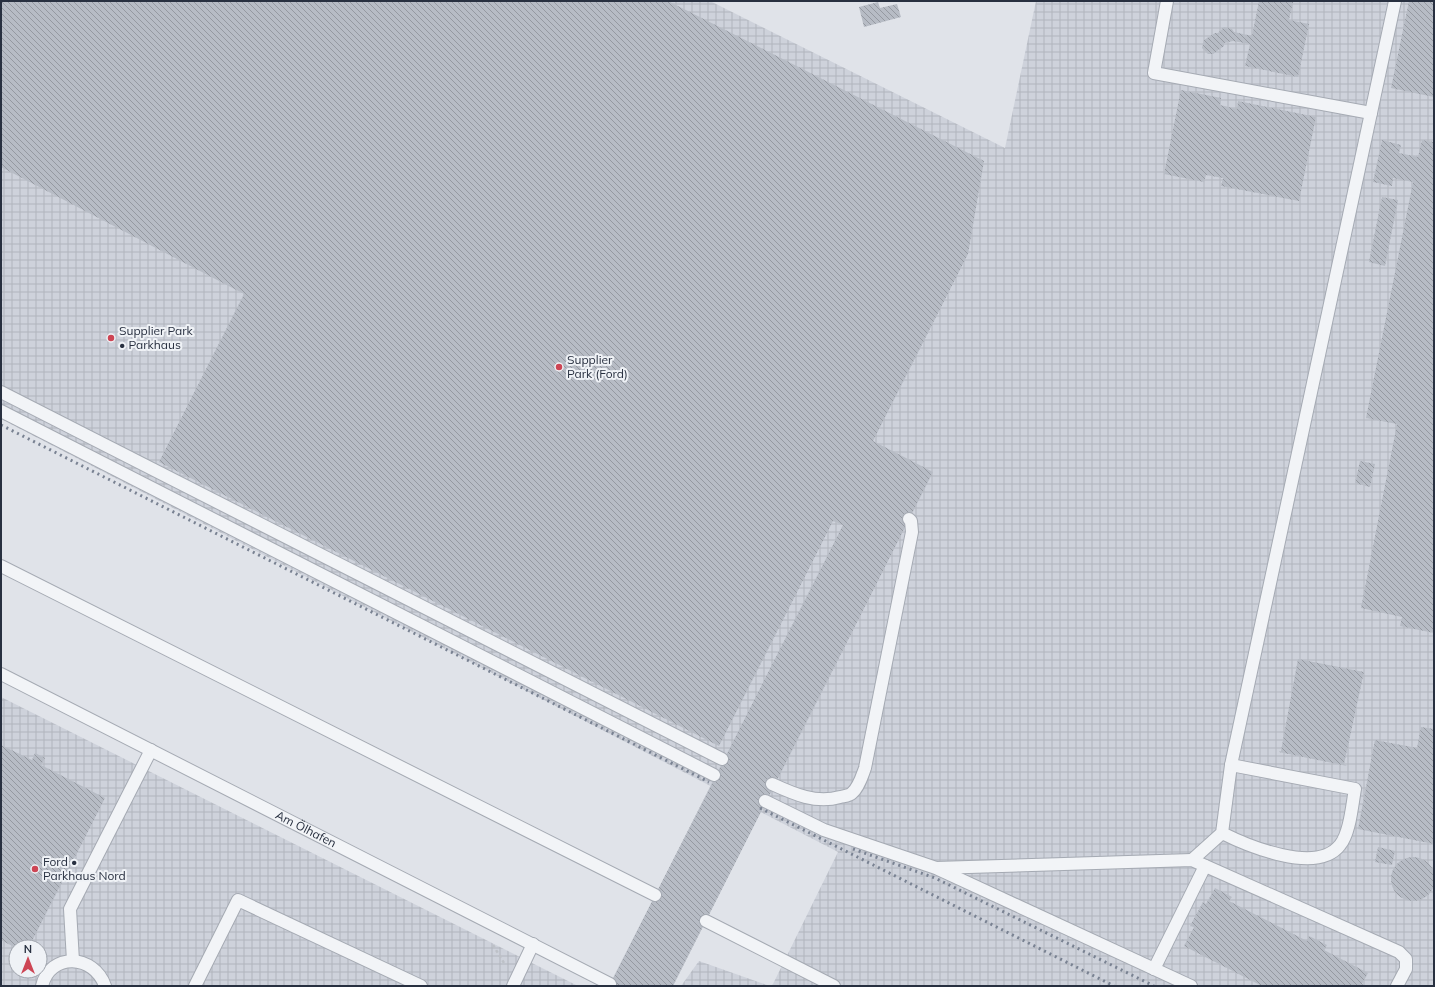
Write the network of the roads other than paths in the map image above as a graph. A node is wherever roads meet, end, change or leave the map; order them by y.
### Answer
1 (1167, 1) edge
2 (1395, 1) edge
3 (1371, 113) junction
4 (1, 392) edge
5 (1, 411) edge
6 (909, 519) dead end
7 (1, 566) edge
8 (1, 674) edge
9 (151, 750) junction
10 (722, 759) dead end
11 (1231, 765) junction
12 (714, 775) dead end
13 (772, 784) dead end
14 (765, 801) dead end
15 (1222, 833) junction
16 (1192, 860) junction
17 (1205, 866) junction
18 (936, 868) junction
19 (655, 895) dead end
20 (706, 921) dead end
21 (533, 944) junction
22 (73, 961) junction
23 (1154, 969) junction
24 (514, 984) edge
25 (610, 984) dead end
26 (42, 986) edge
27 (105, 986) edge
28 (195, 986) edge
29 (420, 986) edge
30 (834, 986) edge
31 (1191, 986) edge
32 (1398, 986) edge

1 - 3 lane
2 - 3 lane
3 - 11 lane
4 - 10 lane
5 - 12 lane
6 - 13 lane
7 - 19 lane
8 - 9 lane, Am Ölhafen
9 - 21 lane, Am Ölhafen
9 - 22 lane
11 - 15 lane
11 - 15 lane
14 - 18 lane
15 - 16 lane
16 - 17 lane
16 - 18 lane
17 - 23 lane
17 - 32 lane
18 - 23 lane
20 - 30 lane
21 - 24 lane
21 - 25 lane, Am Ölhafen
22 - 26 lane
22 - 27 lane
23 - 31 lane
28 - 29 lane

